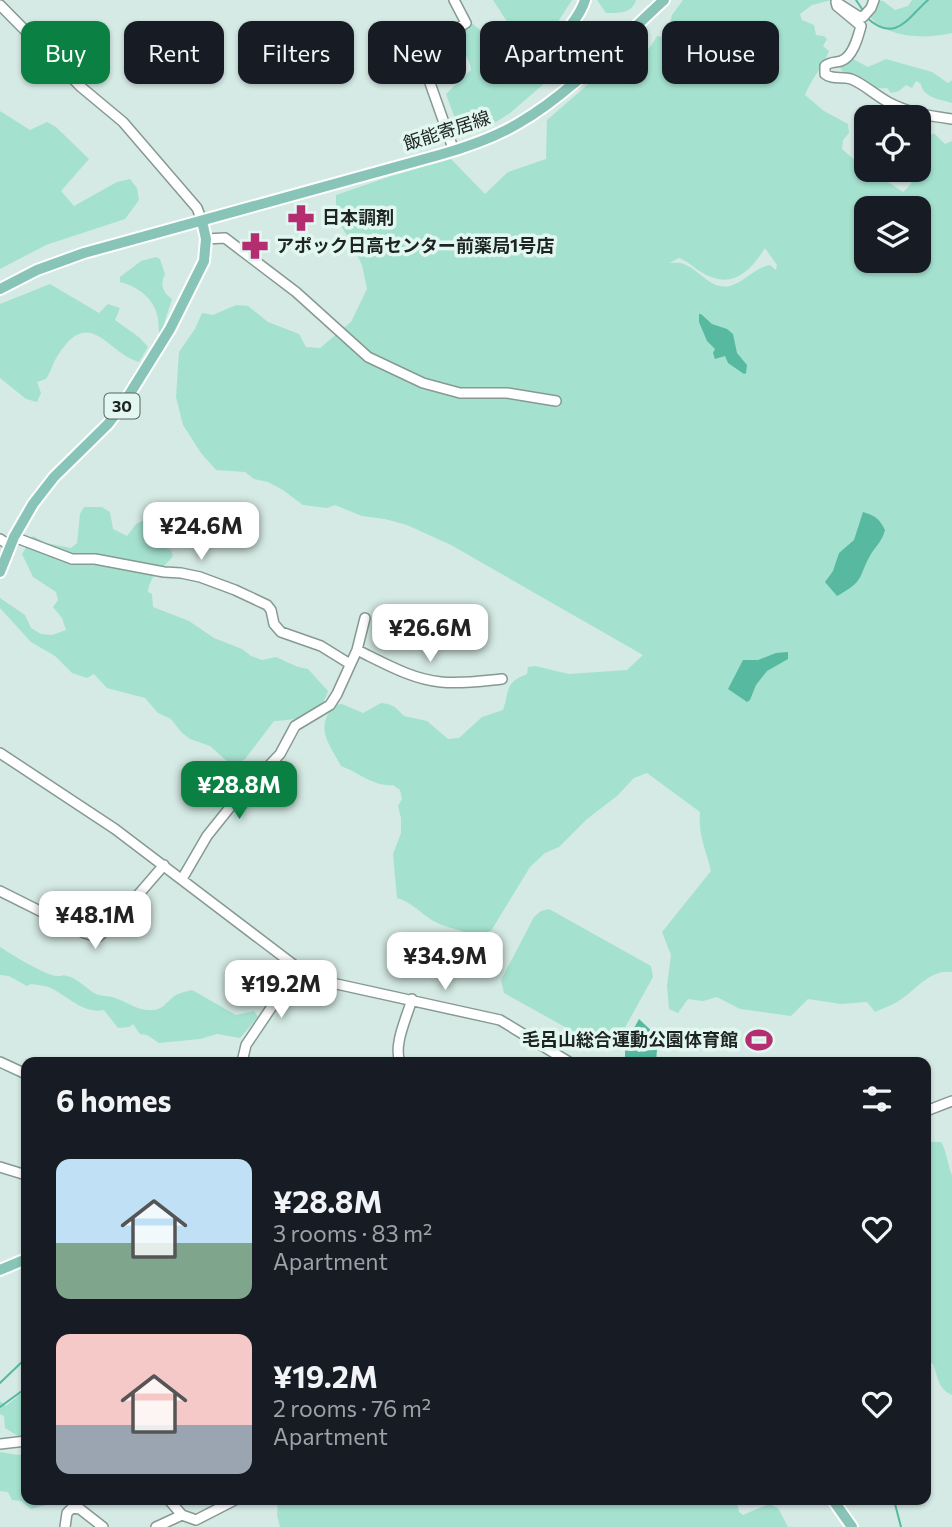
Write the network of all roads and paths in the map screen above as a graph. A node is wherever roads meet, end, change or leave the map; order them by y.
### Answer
1 (454, 0) edge
2 (585, 0) edge
3 (664, 0) edge
4 (874, 0) edge
5 (0, 5) edge
6 (570, 85) junction
7 (952, 119) edge
8 (454, 151) junction
9 (202, 221) junction
10 (206, 239) junction
11 (0, 289) edge
12 (556, 401) dead end
13 (0, 539) edge
14 (12, 542) junction
15 (0, 572) edge
16 (365, 618) dead end
17 (357, 650) junction
18 (350, 664) junction
19 (502, 679) dead end
20 (0, 752) edge
21 (164, 865) junction
22 (183, 879) junction
23 (0, 891) edge
24 (298, 968) junction
25 (412, 999) junction
26 (243, 1057) edge
27 (398, 1057) edge
28 (561, 1057) edge
29 (0, 1062) edge
30 (21, 1072) edge
31 (952, 1101) edge
32 (931, 1109) edge
33 (0, 1167) edge
34 (21, 1173) edge
35 (21, 1261) edge
36 (0, 1270) edge
37 (21, 1442) edge
38 (0, 1444) edge
39 (173, 1505) edge
40 (226, 1505) edge
41 (837, 1505) edge
42 (182, 1515) junction
43 (65, 1527) edge
44 (103, 1527) edge
45 (156, 1527) edge
46 (852, 1527) edge

1 - 8 street
2 - 6 main road
3 - 6 main road, 飯能寄居線
4 - 7 street
5 - 9 street
6 - 8 main road, 飯能寄居線
8 - 9 main road, 飯能寄居線
9 - 10 main road, 30
9 - 11 main road, 飯能寄居線
10 - 12 street
10 - 14 main road, 30
13 - 14 street
14 - 15 main road, 30
14 - 18 street
16 - 17 street
17 - 18 street
17 - 19 street
18 - 22 street
20 - 21 street
21 - 22 street
21 - 23 street
22 - 24 street
24 - 25 street
24 - 26 street
25 - 27 street
25 - 28 street
29 - 30 street
31 - 32 street
33 - 34 street
35 - 36 main road
37 - 38 street
39 - 42 street
40 - 42 street
41 - 46 main road
42 - 45 street
43 - 44 street

